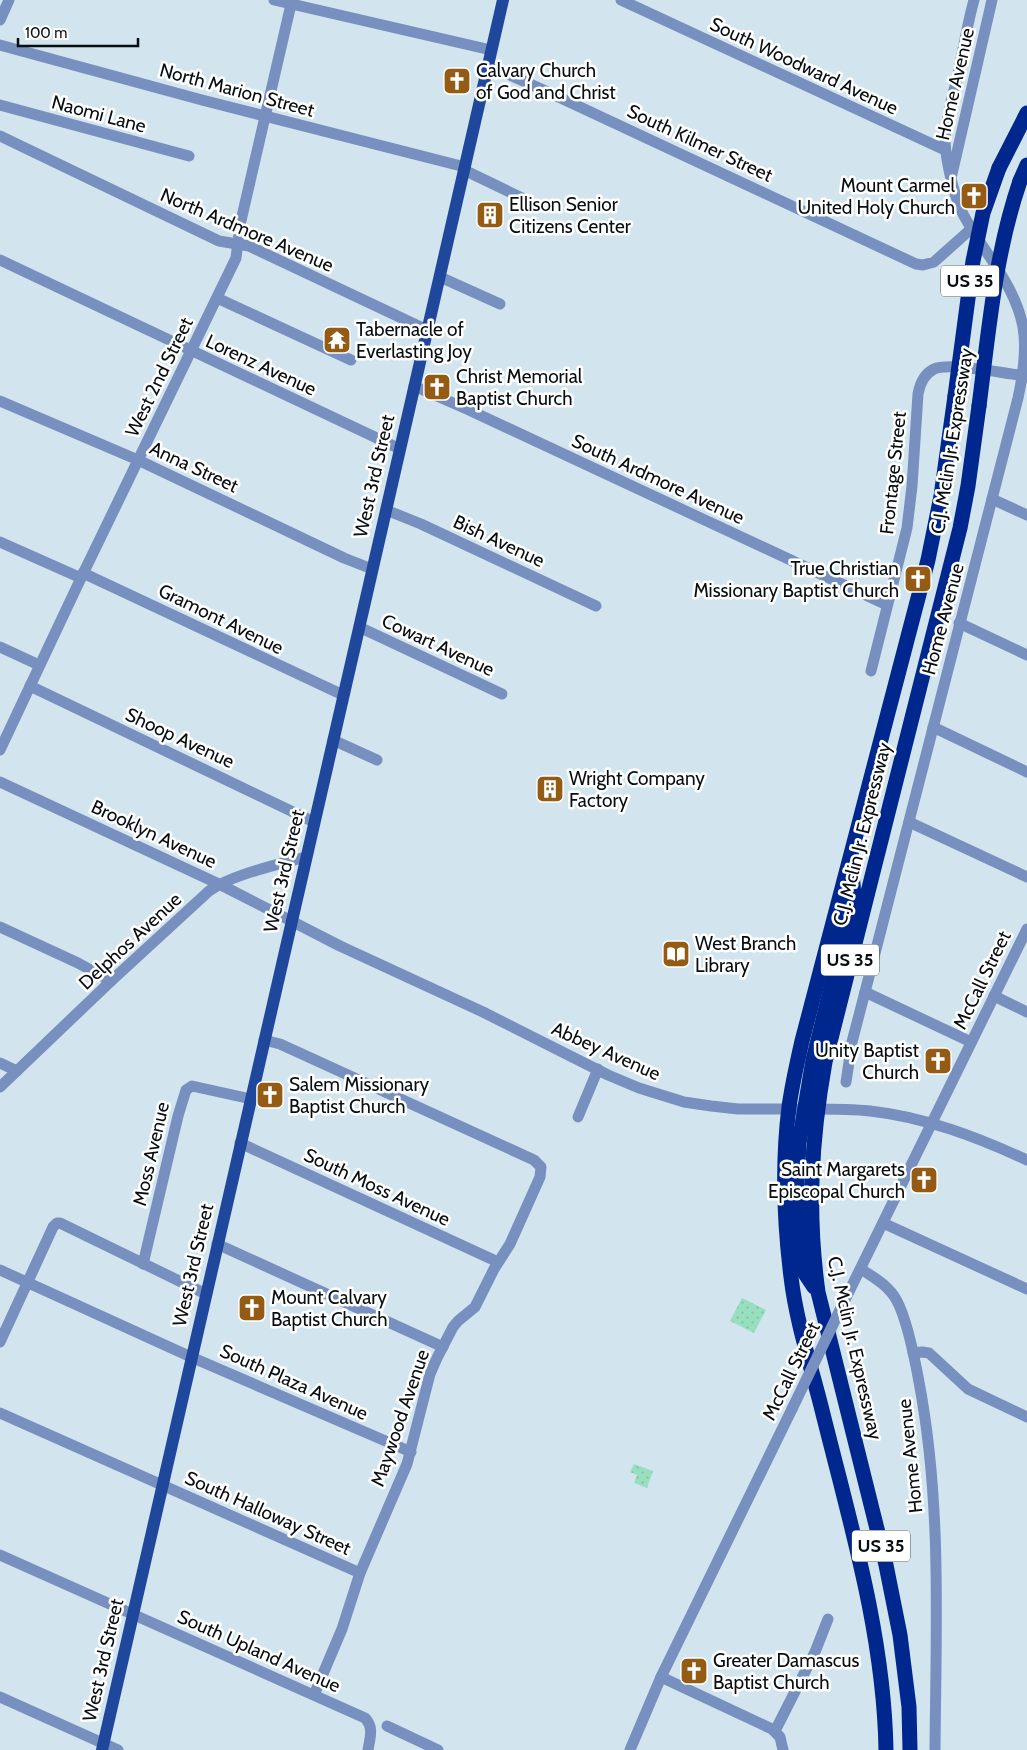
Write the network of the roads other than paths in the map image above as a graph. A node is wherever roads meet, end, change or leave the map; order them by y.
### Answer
1 (9, 0) edge
2 (274, 0) edge
3 (503, 0) edge
4 (621, 0) edge
5 (974, 0) edge
6 (992, 0) edge
7 (292, 2) edge
8 (0, 20) edge
9 (0, 45) edge
10 (491, 50) junction
11 (487, 68) junction
12 (0, 105) edge
13 (1027, 113) edge
14 (266, 116) junction
15 (0, 136) edge
16 (945, 150) junction
17 (189, 156) dead end
18 (1027, 165) edge
19 (464, 169) junction
20 (952, 176) junction
21 (524, 199) dead end
22 (971, 228) junction
23 (238, 244) junction
24 (0, 260) edge
25 (440, 277) junction
26 (217, 298) junction
27 (500, 304) dead end
28 (427, 330) junction
29 (190, 351) junction
30 (352, 360) dead end
31 (1024, 376) edge
32 (414, 386) junction
33 (0, 401) edge
34 (400, 449) junction
35 (138, 460) junction
36 (992, 499) junction
37 (386, 510) junction
38 (1027, 516) edge
39 (0, 542) edge
40 (372, 569) junction
41 (82, 575) junction
42 (887, 605) junction
43 (596, 606) dead end
44 (959, 623) junction
45 (359, 627) junction
46 (0, 647) edge
47 (1027, 655) edge
48 (39, 665) junction
49 (871, 671) dead end
50 (30, 686) junction
51 (502, 694) dead end
52 (343, 695) junction
53 (933, 727) junction
54 (333, 740) junction
55 (0, 750) edge
56 (377, 760) dead end
57 (1027, 772) edge
58 (0, 782) edge
59 (314, 822) junction
60 (909, 822) junction
61 (306, 857) junction
62 (1027, 877) edge
63 (221, 885) junction
64 (291, 921) junction
65 (0, 927) edge
66 (1027, 929) edge
67 (111, 981) junction
68 (865, 992) junction
69 (994, 996) junction
70 (1027, 1012) edge
71 (264, 1040) junction
72 (971, 1042) junction
73 (0, 1063) edge
74 (598, 1069) junction
75 (17, 1071) junction
76 (846, 1082) dead end
77 (0, 1087) edge
78 (251, 1099) junction
79 (803, 1109) junction
80 (578, 1116) dead end
81 (931, 1123) junction
82 (240, 1143) junction
83 (1027, 1160) edge
84 (883, 1223) junction
85 (217, 1244) junction
86 (498, 1262) junction
87 (143, 1264) junction
88 (861, 1269) junction
89 (0, 1270) edge
90 (27, 1283) junction
91 (1027, 1289) edge
92 (206, 1294) junction
93 (0, 1342) edge
94 (443, 1347) junction
95 (913, 1353) junction
96 (191, 1357) junction
97 (0, 1413) edge
98 (1027, 1417) edge
99 (411, 1452) junction
100 (162, 1485) junction
101 (0, 1555) edge
102 (360, 1572) junction
103 (132, 1614) junction
104 (828, 1619) dead end
105 (662, 1677) junction
106 (314, 1695) junction
107 (0, 1697) edge
108 (387, 1726) dead end
109 (775, 1731) junction
110 (103, 1747) edge
111 (118, 1750) edge
112 (368, 1750) edge
113 (438, 1750) edge
114 (630, 1750) edge
115 (783, 1750) edge
116 (886, 1750) edge
117 (910, 1750) edge
118 (936, 1750) edge

1 - 8 street
2 - 7 street
3 - 10 main road, West 3rd Street
4 - 16 street, South Woodward Avenue
5 - 16 street, Home Avenue
6 - 20 street, Home Avenue
7 - 10 street
7 - 14 street, West 2nd Street
9 - 14 street, North Marion Street
10 - 11 main road, West 3rd Street
11 - 19 main road, West 3rd Street
11 - 22 street, South Kilmer Street
12 - 17 street, Naomi Lane
13 - 79 highway, C.J. Mclin Jr. Expressway / US 35, bridge
14 - 19 street, North Marion Street
14 - 23 street, West 2nd Street
15 - 23 street, North Ardmore Avenue
16 - 20 street, Home Avenue
18 - 79 highway, C.J. Mclin Jr. Expressway / US 35, bridge
19 - 21 street, North Marion Street
19 - 25 main road, West 3rd Street
20 - 22 street, Home Avenue
22 - 31 street, Home Avenue
23 - 26 street, West 2nd Street
23 - 28 street, North Ardmore Avenue
24 - 29 street, Lorenz Avenue
25 - 27 street
25 - 28 main road, West 3rd Street
26 - 29 street, West 2nd Street
26 - 30 street
28 - 32 main road, West 3rd Street
29 - 34 street, Lorenz Avenue
29 - 35 street, West 2nd Street
31 - 36 street, Home Avenue
31 - 42 street, Frontage Street
32 - 34 main road, West 3rd Street
32 - 42 street, South Ardmore Avenue
33 - 35 street, Anna Street
34 - 37 main road, West 3rd Street
35 - 40 street, Anna Street
35 - 41 street, West 2nd Street
36 - 38 street
36 - 44 street, Home Avenue
37 - 40 main road, West 3rd Street
37 - 43 street, Bish Avenue
39 - 41 street, Gramont Avenue
40 - 45 main road, West 3rd Street
41 - 48 street, West 2nd Street
41 - 52 street, Gramont Avenue
42 - 49 street, Frontage Street
44 - 47 street
44 - 53 street, Home Avenue
45 - 51 street, Cowart Avenue
45 - 52 main road, West 3rd Street
46 - 48 street
48 - 50 street, West 2nd Street
50 - 55 street, West 2nd Street
50 - 59 street, Shoop Avenue
52 - 54 main road, West 3rd Street
53 - 57 street
53 - 60 street, Home Avenue
54 - 56 street
54 - 59 main road, West 3rd Street
58 - 63 street, Brooklyn Avenue
59 - 61 main road, West 3rd Street
60 - 62 street
60 - 68 street, Home Avenue
61 - 63 street, Delphos Avenue
61 - 64 main road, West 3rd Street
63 - 64 street, Brooklyn Avenue
63 - 67 street, Delphos Avenue
64 - 71 main road, West 3rd Street
64 - 74 street, Abbey Avenue
65 - 67 street
66 - 69 street, McCall Street
67 - 75 street, Delphos Avenue
68 - 72 street
68 - 76 street, Home Avenue
69 - 70 street
69 - 72 street, McCall Street
71 - 78 main road, West 3rd Street
71 - 86 street, Maywood Avenue
72 - 81 street, McCall Street
73 - 75 street
74 - 79 street, Abbey Avenue
74 - 80 street
75 - 77 street, Delphos Avenue
78 - 82 main road, West 3rd Street
78 - 87 street, Moss Avenue
79 - 81 street, Abbey Avenue
79 - 116 highway, C.J. Mclin Jr. Expressway / US 35
79 - 117 highway, C.J. Mclin Jr. Expressway / US 35
81 - 83 street, Abbey Avenue
81 - 84 street, McCall Street
82 - 85 main road, West 3rd Street
82 - 86 street, South Moss Avenue
84 - 88 street, McCall Street
84 - 91 street
85 - 92 main road, West 3rd Street
85 - 94 street
86 - 94 street, Maywood Avenue
87 - 90 street
87 - 92 street
88 - 95 street, Home Avenue
88 - 105 street, McCall Street, bridge
89 - 90 street, South Plaza Avenue
90 - 93 street
90 - 96 street, South Plaza Avenue
92 - 96 main road, West 3rd Street
94 - 99 street, Maywood Avenue
95 - 98 street
95 - 118 street, Home Avenue
96 - 99 street, South Plaza Avenue
96 - 100 main road, West 3rd Street
97 - 100 street, South Halloway Street
99 - 102 street, Maywood Avenue
100 - 102 street, South Halloway Street
100 - 103 main road, West 3rd Street
101 - 103 street, South Upland Avenue
102 - 106 street, Maywood Avenue
103 - 106 street, South Upland Avenue
103 - 110 main road, West 3rd Street
104 - 109 street
105 - 109 street
105 - 114 street, McCall Street
106 - 112 street, South Upland Avenue
107 - 110 street
108 - 113 street
109 - 115 street
110 - 111 street

